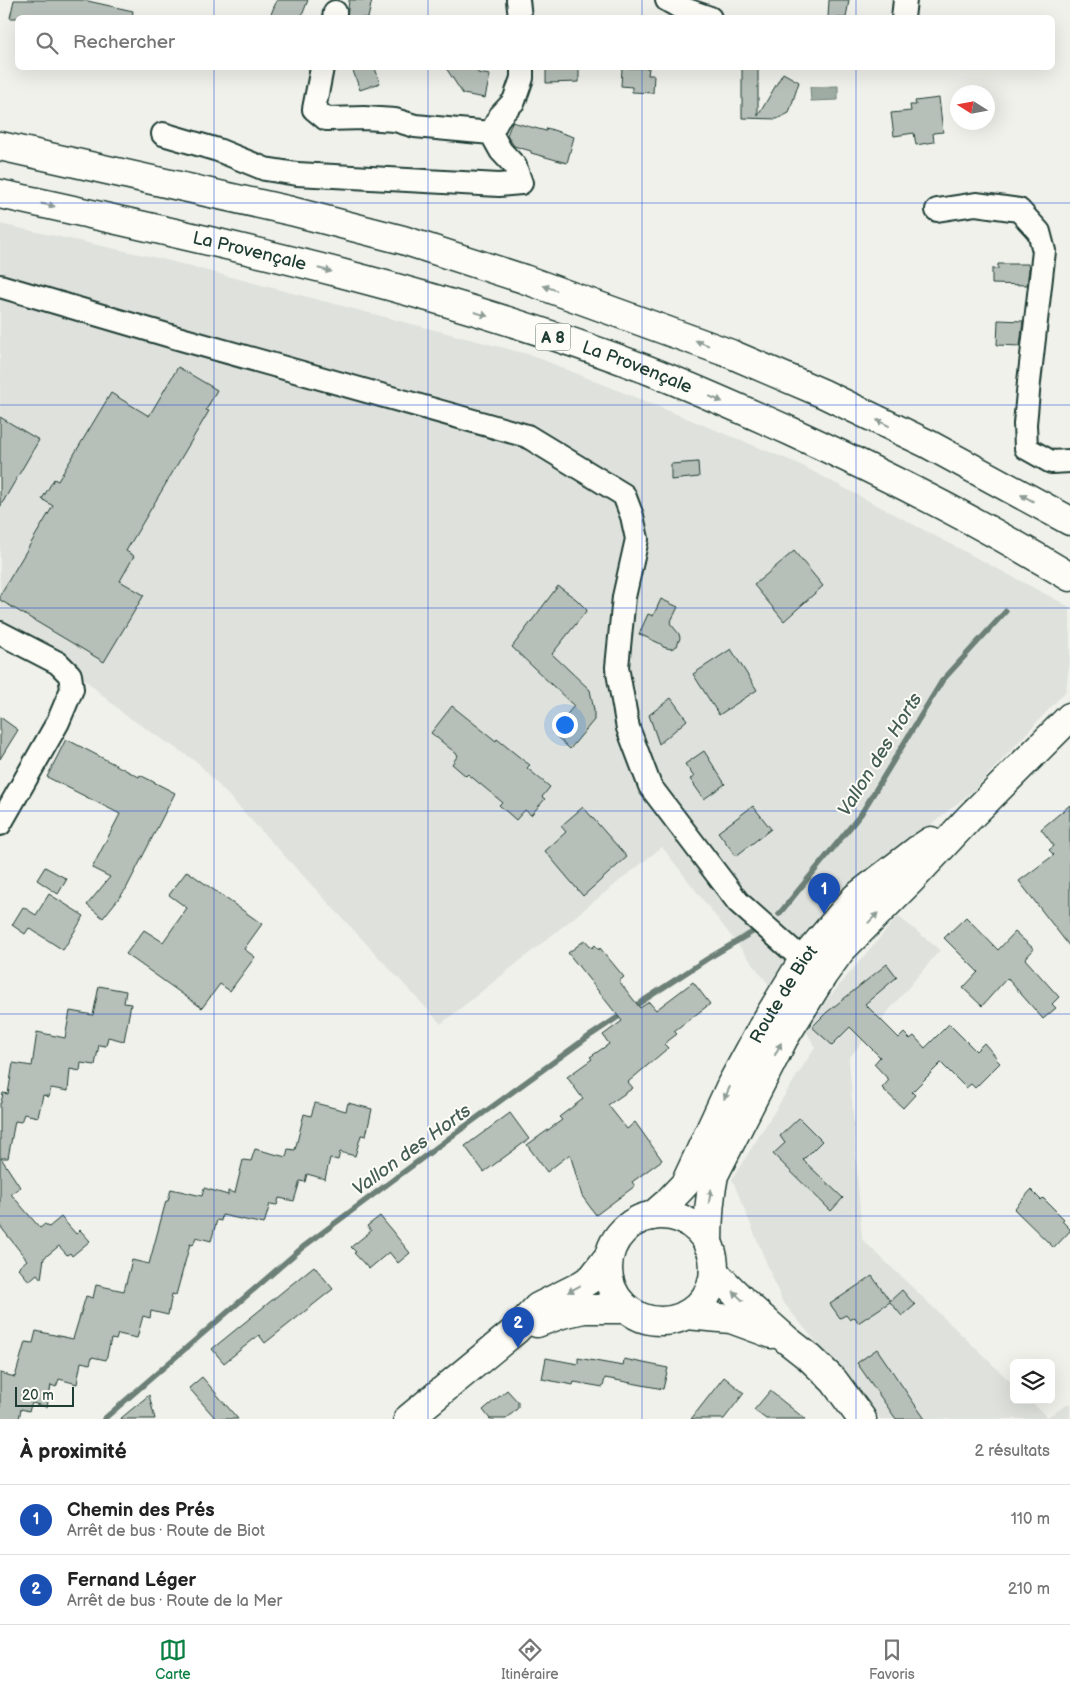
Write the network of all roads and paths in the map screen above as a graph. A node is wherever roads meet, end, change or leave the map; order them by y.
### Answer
1 (518, 0) edge
2 (667, 0) edge
3 (905, 0) edge
4 (520, 15) edge
5 (701, 15) edge
6 (902, 15) edge
7 (322, 70) edge
8 (522, 70) edge
9 (491, 133) junction
10 (164, 134) dead end
11 (0, 146) edge
12 (0, 194) edge
13 (937, 210) dead end
14 (0, 286) edge
15 (1070, 461) edge
16 (1070, 521) edge
17 (1070, 577) edge
18 (0, 633) edge
19 (1070, 716) edge
20 (0, 824) edge
21 (813, 967) junction
22 (652, 1216) junction
23 (708, 1244) junction
24 (609, 1256) junction
25 (714, 1272) junction
26 (626, 1309) junction
27 (687, 1315) junction
28 (516, 1330) junction
29 (788, 1340) junction
30 (408, 1419) edge
31 (862, 1419) edge

1 - 4 street
2 - 5 street
3 - 6 street
7 - 9 street
8 - 9 street
9 - 10 street
16 -> 11 main road
12 -> 17 main road, La Provençale / A 8
13 - 15 street
14 - 21 street
18 - 20 street
19 - 21 main road, Route de Biot
21 -> 22 main road, Route de Biot
23 -> 21 main road, Route de Biot
22 - 23 main road
22 - 24 main road
23 - 25 main road
24 - 26 main road
24 -> 28 main road
25 - 27 main road
29 -> 25 main road
26 - 27 main road
26 - 28 main road
27 - 29 main road
28 - 30 main road
29 - 31 main road

